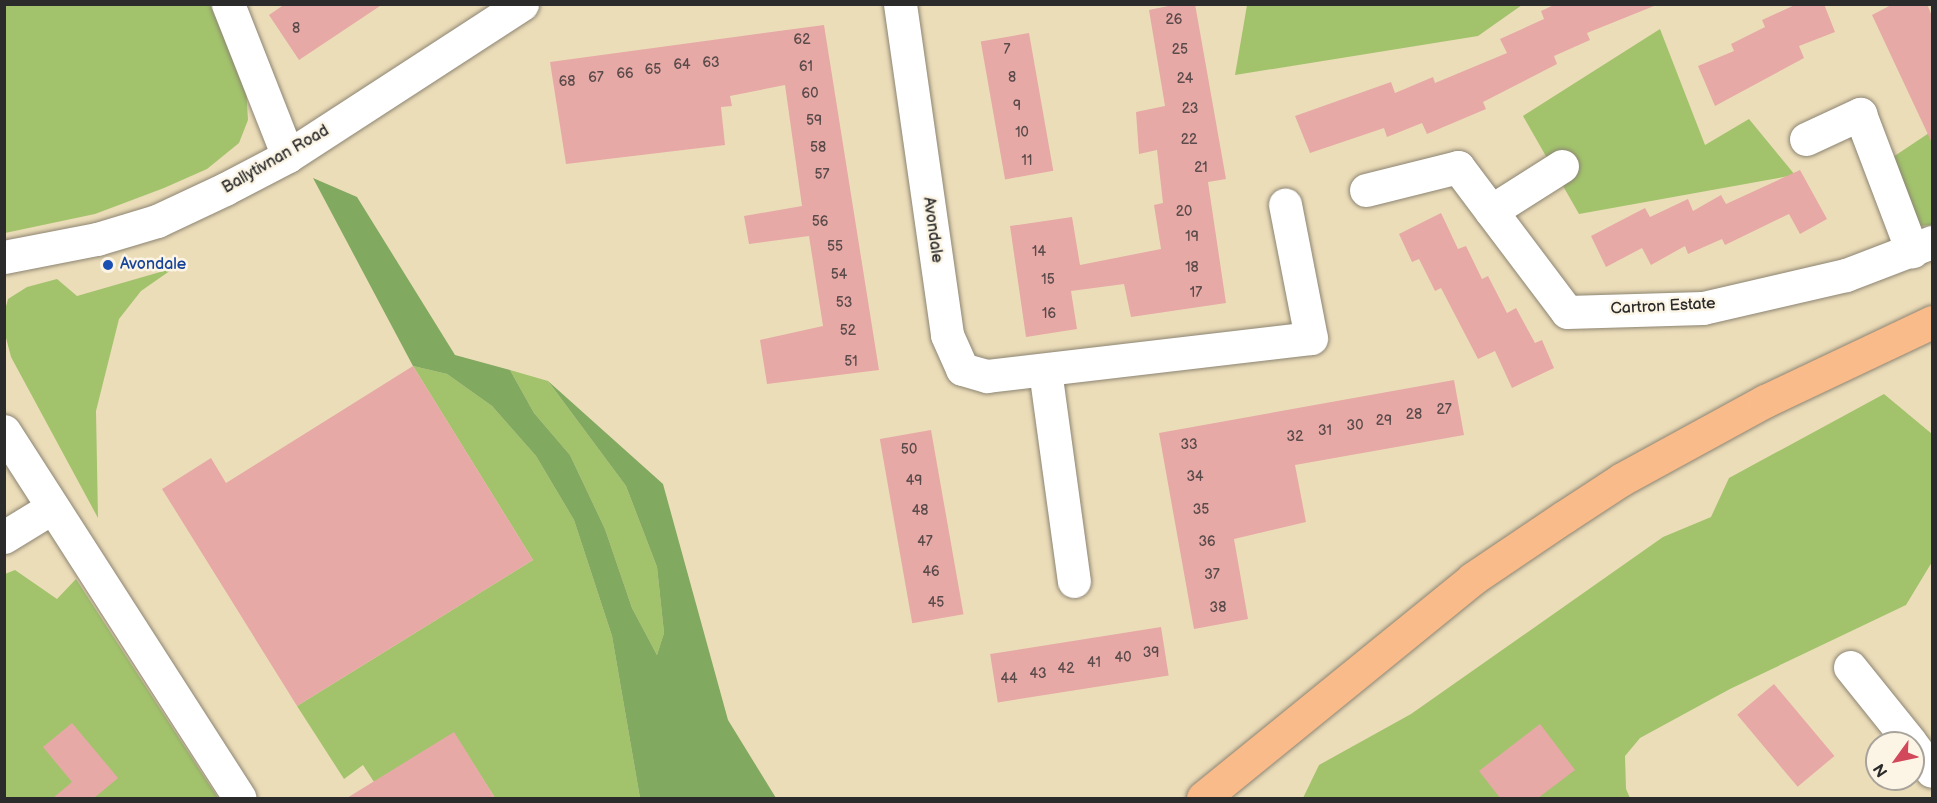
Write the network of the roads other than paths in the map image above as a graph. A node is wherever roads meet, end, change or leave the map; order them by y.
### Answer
1 (228, 4) edge
2 (522, 4) edge
3 (900, 4) edge
4 (1806, 139) dead end
5 (288, 156) junction
6 (1562, 166) dead end
7 (1366, 190) dead end
8 (1284, 204) dead end
9 (1491, 212) junction
10 (1922, 247) edge
11 (4, 257) edge
12 (1932, 322) edge
13 (1045, 370) junction
14 (4, 431) edge
15 (53, 507) junction
16 (4, 537) edge
17 (1074, 581) dead end
18 (1850, 667) dead end
19 (1901, 731) edge
20 (240, 798) edge
21 (1203, 798) edge

1 - 5 street
2 - 5 street, Ballytivnan Road
3 - 13 street, Avondale
4 - 10 street, Cartron Estate
5 - 11 street, Ballytivnan Road
6 - 9 street
7 - 9 street, Cartron Estate
8 - 13 street, Avondale
9 - 10 street, Cartron Estate
12 - 21 highway
13 - 17 street
14 - 15 street
15 - 16 street
15 - 20 street
18 - 19 street

